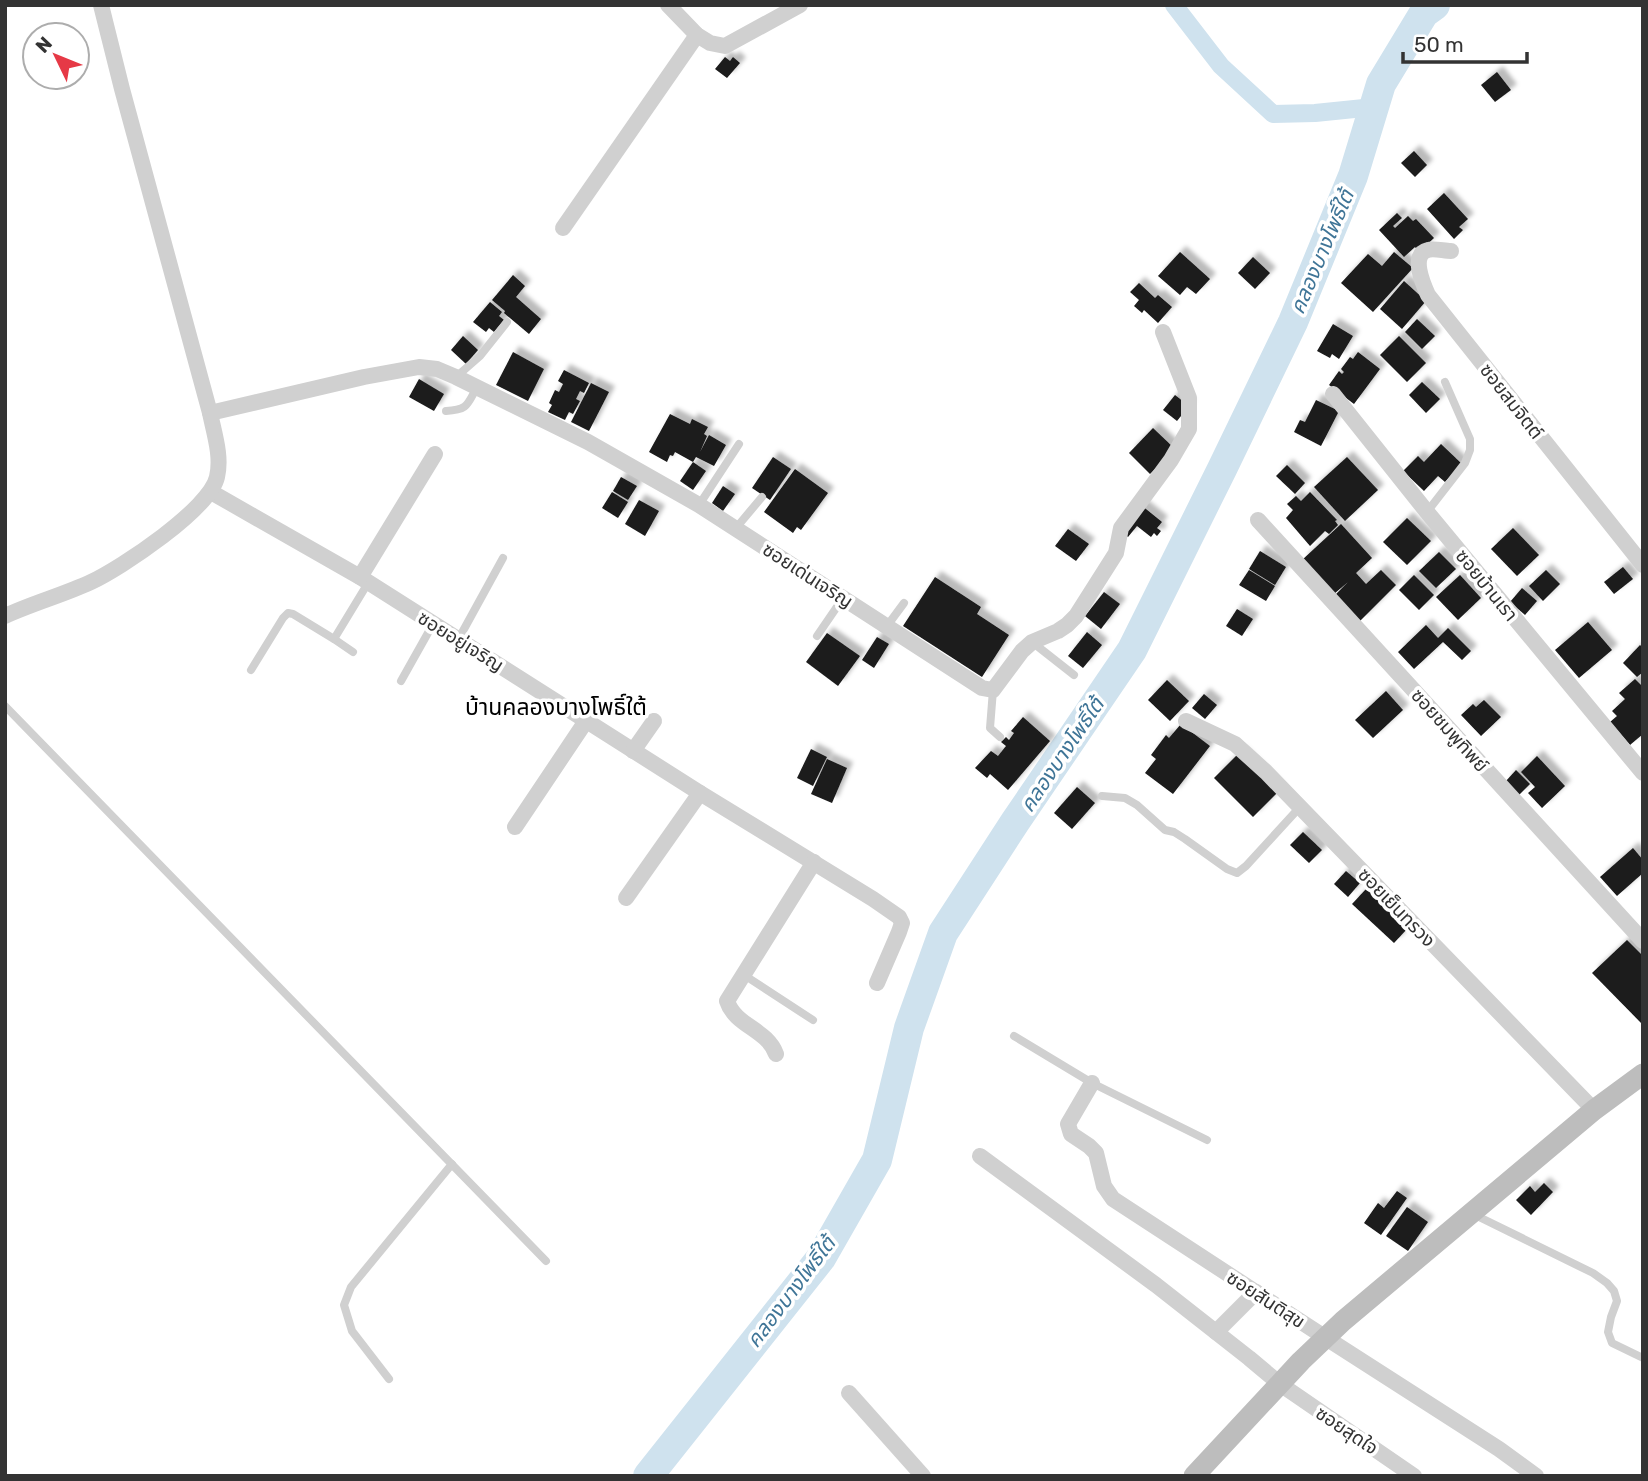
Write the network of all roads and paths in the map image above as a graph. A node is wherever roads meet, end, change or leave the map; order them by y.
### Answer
1 (101, 5) edge
2 (668, 5) edge
3 (800, 5) edge
4 (697, 35) junction
5 (563, 228) dead end
6 (1451, 251) dead end
7 (507, 322) dead end
8 (1163, 332) dead end
9 (456, 376) junction
10 (1445, 383) dead end
11 (477, 387) junction
12 (1333, 394) dead end
13 (446, 411) dead end
14 (211, 413) junction
15 (739, 444) dead end
16 (435, 454) dead end
17 (211, 492) junction
18 (762, 497) dead end
19 (699, 505) junction
20 (1427, 512) junction
21 (1258, 520) dead end
22 (736, 528) junction
23 (503, 558) dead end
24 (1643, 565) edge
25 (364, 580) junction
26 (843, 598) junction
27 (904, 603) dead end
28 (5, 617) edge
29 (433, 624) junction
30 (887, 626) junction
31 (817, 636) dead end
32 (334, 639) junction
33 (458, 640) junction
34 (1032, 642) junction
35 (353, 652) dead end
36 (251, 670) dead end
37 (1074, 675) dead end
38 (401, 681) dead end
39 (993, 690) junction
40 (5, 706) edge
41 (654, 720) dead end
42 (586, 721) junction
43 (1186, 721) dead end
44 (1000, 737) dead end
45 (633, 751) junction
46 (1643, 773) edge
47 (700, 793) junction
48 (1102, 796) dead end
49 (1300, 807) junction
50 (515, 827) dead end
51 (814, 862) junction
52 (626, 898) dead end
53 (1643, 941) edge
54 (744, 975) junction
55 (877, 983) dead end
56 (813, 1020) dead end
57 (1014, 1036) dead end
58 (776, 1054) dead end
59 (1643, 1074) edge
60 (1092, 1083) junction
61 (1594, 1110) junction
62 (1207, 1140) dead end
63 (980, 1156) dead end
64 (452, 1164) junction
65 (1472, 1214) junction
66 (546, 1261) dead end
67 (1256, 1292) junction
68 (1216, 1332) junction
69 (1326, 1338) junction
70 (1643, 1358) edge
71 (389, 1379) dead end
72 (1280, 1384) junction
73 (849, 1393) dead end
74 (923, 1476) edge
75 (1194, 1476) edge
76 (1414, 1476) edge
77 (1536, 1476) edge

1 - 14 street
2 - 4 street
3 - 4 street
4 - 5 street
6 - 24 street, ซอยสมจิตต์
7 - 9 lane
8 - 34 street
9 - 11 street, ซอยเด่นเจริญ
9 - 14 street, ซอยเด่นเจริญ
10 - 20 lane
11 - 13 lane
11 - 19 street, ซอยเด่นเจริญ
12 - 20 street, ซอยบ้านเรา
14 - 17 street
15 - 19 lane
16 - 25 street
17 - 25 street, ซอยอยู่เจริญ
17 - 28 street
18 - 22 lane
19 - 22 street, ซอยเด่นเจริญ
20 - 46 street, ซอยบ้านเรา
21 - 53 street, ซอยชมพูทิพย์
22 - 26 street, ซอยเด่นเจริญ
23 - 33 lane
25 - 29 street, ซอยอยู่เจริญ
25 - 32 lane
26 - 30 street, ซอยเด่นเจริญ
26 - 31 lane
27 - 30 lane
29 - 33 street, ซอยอยู่เจริญ
29 - 38 lane
30 - 39 street, ซอยเด่นเจริญ
32 - 35 lane
32 - 36 lane
33 - 42 street, ซอยอยู่เจริญ
34 - 37 lane
34 - 39 street
39 - 44 lane
40 - 64 lane
41 - 45 street
42 - 45 street, ซอยอยู่เจริญ
42 - 50 street
43 - 49 street, ซอยเย็นทรวง
45 - 47 street, ซอยอยู่เจริญ
47 - 51 street, ซอยอยู่เจริญ
47 - 52 street
48 - 49 lane
49 - 61 street, ซอยเย็นทรวง
51 - 54 street
51 - 55 street, ซอยอยู่เจริญ
54 - 56 lane
54 - 58 street
57 - 60 lane
59 - 61 street
60 - 62 lane
60 - 67 street, ซอยสันติสุข
61 - 65 street
63 - 68 street, ซอยสุดใจ
64 - 66 lane
64 - 71 lane
65 - 69 street
65 - 70 lane
67 - 68 street
67 - 69 street, ซอยสันติสุข
68 - 72 street, ซอยสุดใจ
69 - 72 street
69 - 77 street, ซอยสันติสุข
72 - 75 street
72 - 76 street, ซอยสุดใจ
73 - 74 street

